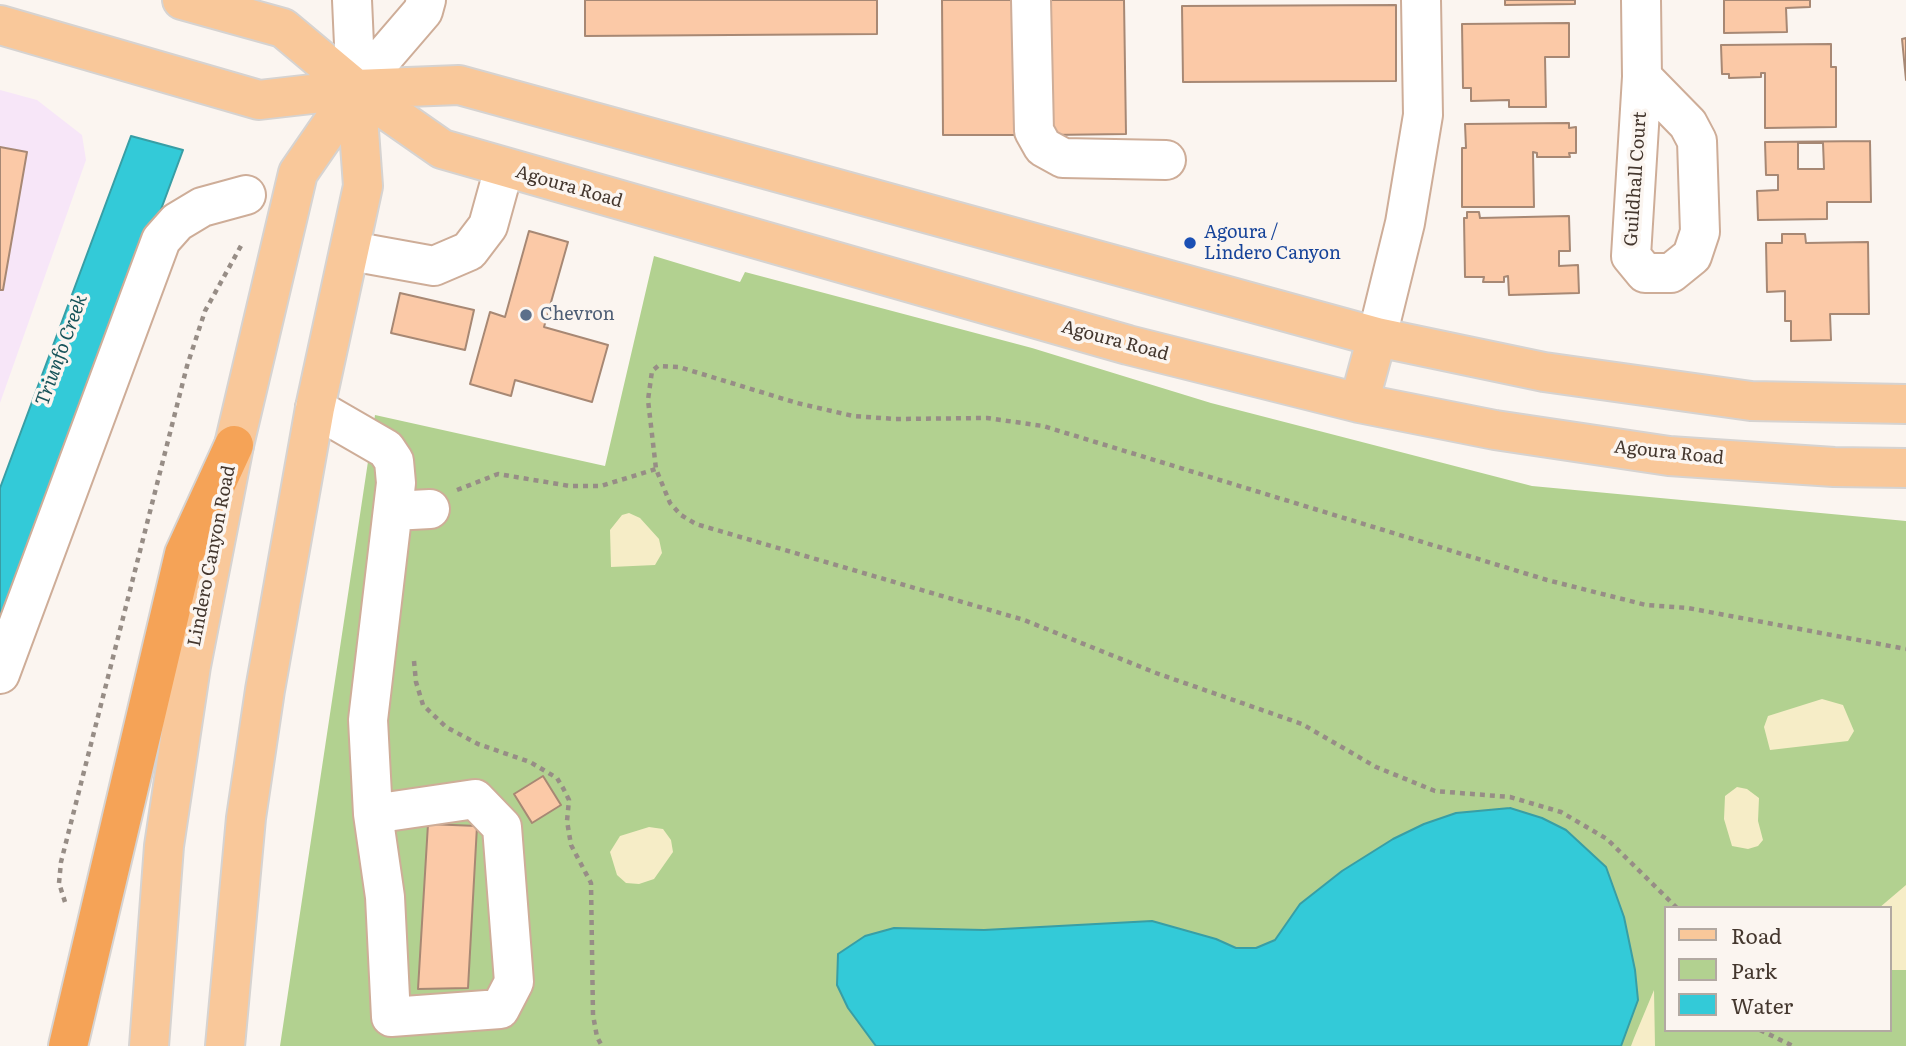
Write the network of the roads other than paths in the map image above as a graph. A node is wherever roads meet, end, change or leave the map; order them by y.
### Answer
1 (182, 0) edge
2 (352, 0) edge
3 (426, 0) edge
4 (1031, 0) edge
5 (1421, 0) edge
6 (1640, 0) edge
7 (0, 25) edge
8 (1642, 77) dead end
9 (356, 89) junction
10 (1166, 160) dead end
11 (504, 168) junction
12 (246, 195) road end
13 (351, 251) junction
14 (1377, 337) junction
15 (1359, 403) junction
16 (1906, 404) edge
17 (315, 408) junction
18 (234, 445) junction
19 (1906, 468) edge
20 (430, 509) road end
21 (393, 511) junction
22 (0, 674) edge
23 (373, 814) junction
24 (395, 1031) edge
25 (68, 1046) edge
26 (149, 1046) edge
27 (225, 1046) edge

1 - 9 main road, Agoura Road
2 - 9 street
3 - 9 street, Lindero Canyon Road
4 - 10 street
5 - 14 street
6 - 8 street
7 - 9 main road
9 - 11 main road, Agoura Road
9 - 13 main road
9 - 14 main road
9 - 18 main road, Lindero Canyon Road
11 - 13 street
11 - 15 main road, Agoura Road
12 - 22 street
13 - 17 main road
14 - 15 main road
14 - 16 main road
15 - 19 main road, Agoura Road
17 - 21 street
17 - 27 main road
18 - 25 highway
18 - 26 main road, Lindero Canyon Road
20 - 21 street
21 - 23 street
23 - 24 street
23 - 24 street

